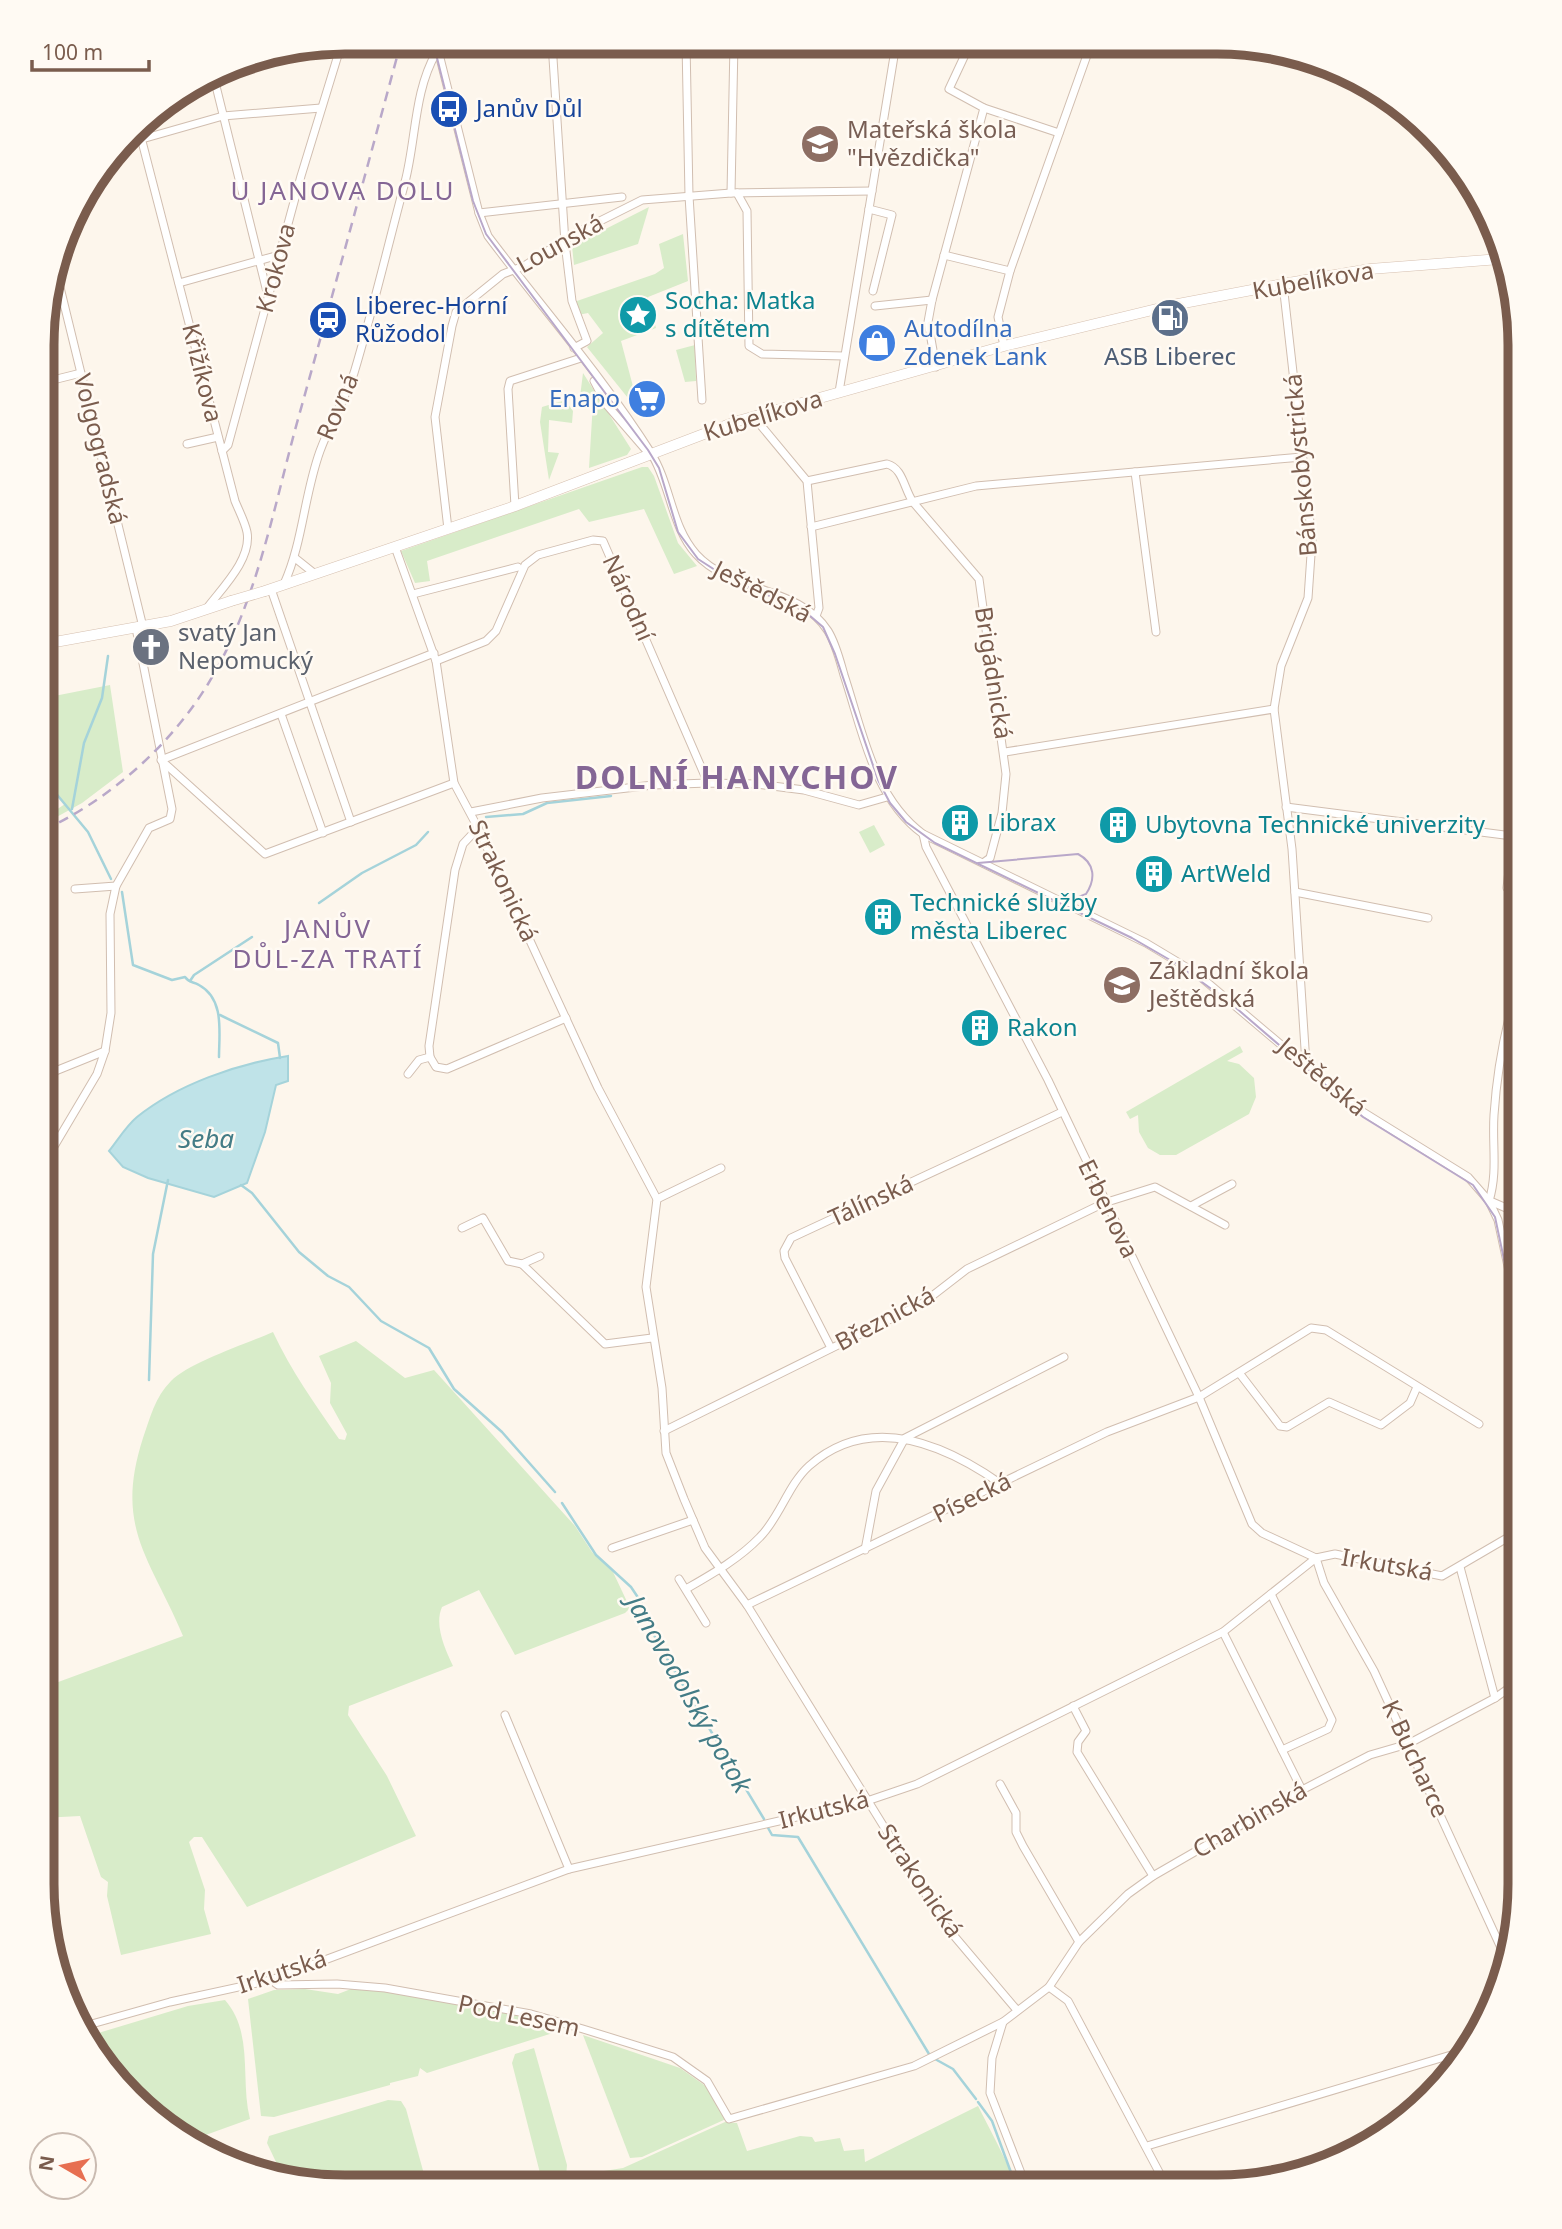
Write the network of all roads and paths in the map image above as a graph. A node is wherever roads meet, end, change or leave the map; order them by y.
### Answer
1 (338, 54) edge
2 (435, 54) edge
3 (436, 54) edge
4 (553, 54) edge
5 (686, 54) edge
6 (734, 54) edge
7 (894, 54) edge
8 (965, 54) edge
9 (1087, 54) edge
10 (215, 84) edge
11 (321, 108) junction
12 (984, 108) junction
13 (223, 116) junction
14 (1059, 133) junction
15 (142, 139) joint
16 (872, 191) junction
17 (734, 193) junction
18 (689, 196) junction
19 (622, 197) dead end
20 (562, 203) junction
21 (869, 209) junction
22 (479, 213) junction
23 (565, 243) junction
24 (279, 255) junction
25 (944, 255) junction
26 (1494, 259) edge
27 (258, 261) junction
28 (514, 271) junction
29 (1010, 271) junction
30 (179, 283) junction
31 (1283, 284) junction
32 (60, 288) edge
33 (873, 291) dead end
34 (268, 297) junction
35 (932, 300) junction
36 (875, 306) dead end
37 (1004, 346) junction
38 (574, 348) junction
39 (844, 356) junction
40 (583, 361) junction
41 (936, 367) junction
42 (81, 373) junction
43 (54, 380) edge
44 (839, 392) junction
45 (702, 400) dead end
46 (753, 416) junction
47 (218, 437) junction
48 (187, 444) dead end
49 (222, 451) junction
50 (652, 454) junction
51 (1302, 457) junction
52 (1135, 472) junction
53 (807, 481) junction
54 (913, 502) junction
55 (515, 506) junction
56 (811, 527) junction
57 (448, 529) junction
58 (395, 547) junction
59 (295, 558) junction
60 (518, 567) dead end
61 (315, 575) junction
62 (284, 585) junction
63 (268, 590) junction
64 (413, 594) junction
65 (206, 608) junction
66 (816, 616) junction
67 (140, 627) junction
68 (1156, 632) dead end
69 (54, 643) edge
70 (435, 657) junction
71 (309, 703) junction
72 (1274, 709) junction
73 (281, 713) junction
74 (1005, 752) junction
75 (161, 761) junction
76 (454, 783) junction
77 (708, 783) junction
78 (887, 797) junction
79 (1286, 807) junction
80 (471, 812) junction
81 (351, 822) junction
82 (478, 828) junction
83 (323, 833) junction
84 (923, 834) junction
85 (1508, 835) edge
86 (983, 863) junction
87 (1508, 882) edge
88 (116, 886) junction
89 (1507, 888) dead end
90 (75, 889) dead end
91 (1295, 892) junction
92 (1429, 918) dead end
93 (1508, 1016) edge
94 (566, 1018) junction
95 (105, 1051) junction
96 (430, 1057) junction
97 (1306, 1064) junction
98 (54, 1072) edge
99 (408, 1074) dead end
100 (1062, 1112) junction
101 (54, 1146) edge
102 (721, 1168) dead end
103 (1232, 1184) dead end
104 (657, 1199) junction
105 (1489, 1201) junction
106 (1104, 1203) junction
107 (1191, 1206) junction
108 (1508, 1209) edge
109 (1225, 1225) dead end
110 (462, 1228) dead end
111 (540, 1256) dead end
112 (522, 1264) junction
113 (1508, 1266) edge
114 (652, 1338) junction
115 (831, 1348) junction
116 (1064, 1357) dead end
117 (1240, 1374) junction
118 (1417, 1387) junction
119 (1199, 1396) junction
120 (1479, 1424) dead end
121 (664, 1431) junction
122 (905, 1438) junction
123 (1001, 1484) junction
124 (693, 1520) junction
125 (1508, 1538) edge
126 (612, 1548) dead end
127 (865, 1550) junction
128 (1316, 1558) junction
129 (1460, 1567) junction
130 (720, 1569) junction
131 (679, 1579) dead end
132 (686, 1589) junction
133 (1271, 1594) junction
134 (747, 1605) junction
135 (706, 1623) dead end
136 (1223, 1632) junction
137 (1508, 1689) edge
138 (1495, 1698) junction
139 (1073, 1706) junction
140 (505, 1715) dead end
141 (1408, 1744) junction
142 (1282, 1750) junction
143 (1000, 1784) dead end
144 (1302, 1790) junction
145 (866, 1801) junction
146 (569, 1869) junction
147 (1153, 1876) junction
148 (1079, 1942) junction
149 (1500, 1948) edge
150 (271, 1980) junction
151 (1049, 1987) junction
152 (1016, 2009) junction
153 (1003, 2022) junction
154 (90, 2024) edge
155 (1451, 2056) edge
156 (1147, 2146) junction
157 (1022, 2175) edge
158 (1161, 2175) edge

1 - 11 street, Krokova
2 - 59 street, Rovná
3 - 22 street, Ještědská
4 - 20 street
5 - 18 street
6 - 17 street
7 - 16 street
8 - 12 street
9 - 14 street
10 - 13 street
11 - 13 street
11 - 24 street, Krokova
12 - 14 street
12 - 25 street
13 - 15 street
13 - 27 street
14 - 29 street
15 - 30 street, Křižíkova
16 - 17 street
16 - 21 street
17 - 18 street
17 - 39 street
18 - 23 street, Lounská
18 - 45 street
19 - 20 street
20 - 22 street
20 - 23 street
21 - 33 street
21 - 39 street
22 - 28 street, Ještědská
23 - 28 street, Lounská
23 - 38 street
24 - 27 street
24 - 34 street, Krokova
25 - 29 street
25 - 35 street
26 - 31 street, Kubelíkova
27 - 30 street
27 - 34 street
28 - 38 street, Ještědská
28 - 57 street, Lounská
29 - 37 street
30 - 47 street, Křižíkova
31 - 37 street, Kubelíkova
31 - 51 street, Bánskobystrická
32 - 42 street, Volgogradská
34 - 49 street, Krokova
35 - 36 street
35 - 41 street
37 - 41 street, Kubelíkova
38 - 40 street, Ještědská
39 - 44 street
40 - 50 street, Ještědská
40 - 55 street
41 - 44 street, Kubelíkova
42 - 43 street
42 - 67 street, Volgogradská
44 - 46 street, Kubelíkova
46 - 50 street, Kubelíkova
46 - 53 street
47 - 48 street
47 - 49 street, Křižíkova
49 - 65 street, Křižíkova
50 - 55 street, Kubelíkova
50 - 66 street, Ještědská
51 - 52 street
51 - 72 street, Bánskobystrická
52 - 54 street
52 - 68 street
53 - 54 street, Brigádnická
53 - 56 street
54 - 56 street
54 - 74 street, Brigádnická
55 - 57 street, Kubelíkova
56 - 66 street
57 - 58 street, Kubelíkova
58 - 61 street, Kubelíkova
58 - 64 street, Strakonická
59 - 61 street
59 - 62 street, Rovná
60 - 64 street
61 - 62 street, Kubelíkova
62 - 63 street, Kubelíkova
63 - 65 street, Kubelíkova, bridge
63 - 71 street
64 - 70 street, Strakonická
65 - 67 street, Kubelíkova
66 - 78 street, Ještědská
67 - 69 street, Kubelíkova
67 - 75 street, Volgogradská
70 - 71 street, Národní
70 - 76 street, Strakonická
70 - 77 street, Národní
71 - 73 street, Národní
71 - 81 street
72 - 74 street
72 - 79 street, Bánskobystrická
73 - 75 street, Národní
73 - 83 street
74 - 86 street, Brigádnická
75 - 83 street
75 - 88 street, Volgogradská
76 - 80 street, Strakonická
76 - 81 street
77 - 78 street
77 - 80 street
78 - 84 street, Ještědská
79 - 85 street
79 - 91 street, Bánskobystrická
80 - 82 street, Strakonická
81 - 83 street
82 - 94 street, Strakonická
82 - 96 street
84 - 86 street, Ještědská
84 - 100 street, Erbenova
86 - 97 street, Ještědská
87 - 89 street
88 - 90 street
88 - 95 street, Volgogradská
91 - 92 street
91 - 97 street, Bánskobystrická
93 - 105 street
94 - 96 street
94 - 104 street, Strakonická
95 - 98 street
95 - 101 street, Volgogradská
96 - 99 street
97 - 105 street, Ještědská
100 - 106 street, Erbenova
100 - 115 street, Tálínská
102 - 104 street
103 - 107 street
104 - 114 street, Strakonická
105 - 108 street
105 - 113 street, Ještědská
106 - 107 street, Březnická
106 - 115 street, Březnická
106 - 119 street, Erbenova
107 - 109 street, Březnická
110 - 112 street
111 - 112 street
112 - 114 street
114 - 121 street, Strakonická
115 - 121 street, Březnická
116 - 122 street
117 - 118 street, Písecká
117 - 118 street
117 - 119 street, Písecká
118 - 120 street
119 - 123 street, Písecká
119 - 128 street, Erbenova
121 - 124 street, Strakonická
122 - 123 street
122 - 127 street
122 - 130 street
123 - 127 street, Písecká
124 - 126 street
124 - 130 street, Strakonická
125 - 129 street, Irkutská
127 - 134 street, Písecká
128 - 129 street, Irkutská
128 - 133 street, Irkutská
128 - 141 street, K Bucharce
129 - 138 street
130 - 132 street
130 - 134 street, Strakonická
131 - 132 street
132 - 135 street
133 - 136 street, Irkutská
133 - 142 street
134 - 145 street, Strakonická
136 - 139 street, Irkutská
136 - 142 street
137 - 138 street, Charbinská
138 - 141 street, Charbinská
139 - 145 street, Irkutská
139 - 147 street
140 - 146 street
141 - 144 street, Charbinská
141 - 149 street, K Bucharce
142 - 144 street
143 - 148 street
144 - 147 street, Charbinská
145 - 146 street, Irkutská
145 - 152 street, Strakonická
146 - 150 street, Irkutská
147 - 148 street, Charbinská
148 - 151 street, Charbinská
150 - 153 street, Pod Lesem
150 - 154 street, Irkutská
151 - 152 street, Charbinská
151 - 156 street
152 - 153 street, Charbinská
153 - 157 street
155 - 156 street
156 - 158 street

